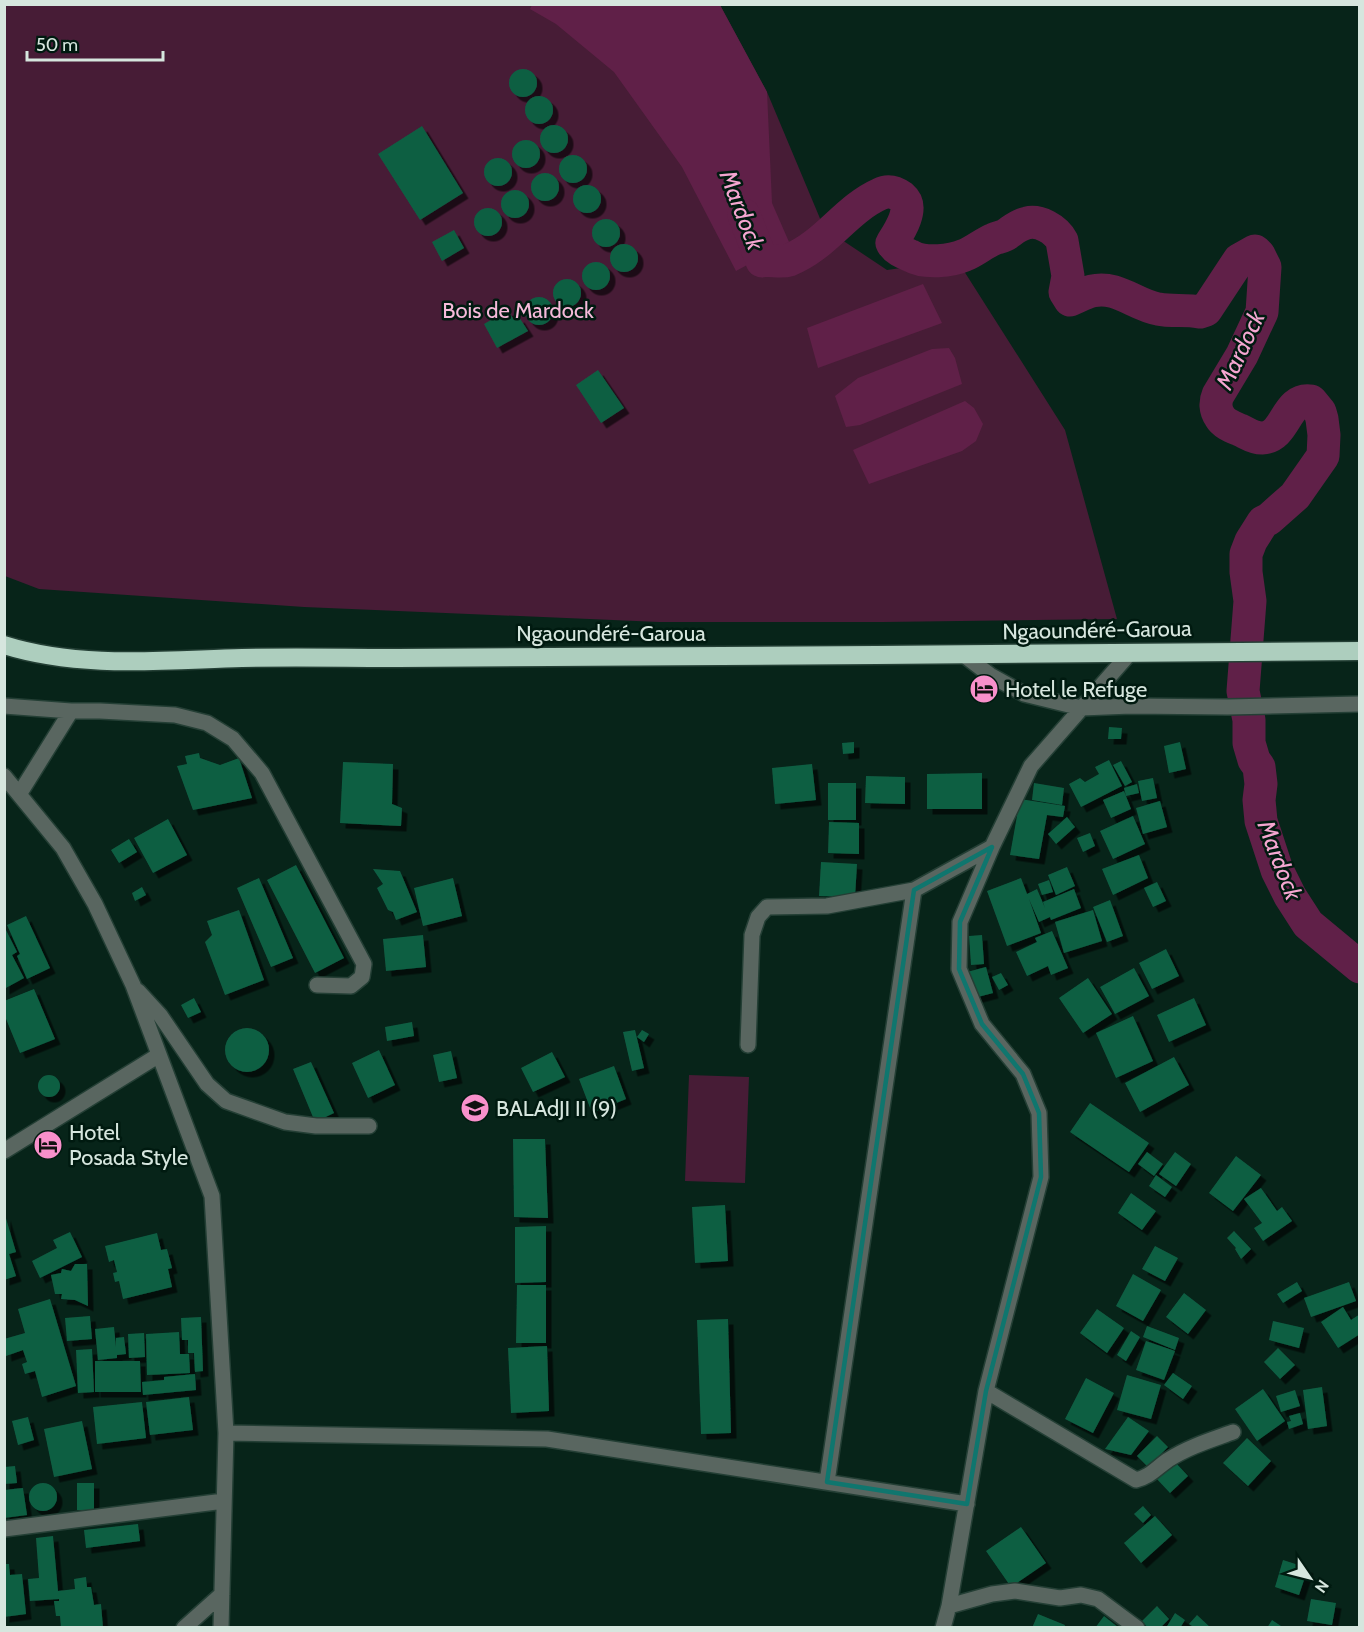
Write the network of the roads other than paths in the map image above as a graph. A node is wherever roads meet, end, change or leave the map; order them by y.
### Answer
1 (4, 645) edge
2 (1359, 651) edge
3 (1129, 654) junction
4 (964, 655) junction
5 (1359, 704) edge
6 (4, 706) edge
7 (1081, 708) junction
8 (71, 711) junction
9 (4, 776) edge
10 (20, 793) junction
11 (992, 847) junction
12 (914, 890) junction
13 (317, 985) dead end
14 (133, 986) junction
15 (748, 1045) dead end
16 (159, 1055) junction
17 (369, 1126) dead end
18 (4, 1151) edge
19 (986, 1391) junction
20 (1233, 1432) dead end
21 (226, 1433) junction
22 (827, 1482) junction
23 (224, 1502) junction
24 (967, 1504) junction
25 (4, 1529) edge
26 (222, 1594) junction
27 (949, 1606) junction
28 (184, 1628) edge
29 (220, 1628) edge
30 (943, 1628) edge
31 (1137, 1628) edge

1 - 4 highway, Ngaoundéré-Garoua
2 - 3 highway, Ngaoundéré-Garoua
3 - 4 highway, Ngaoundéré-Garoua
3 - 7 street
4 - 7 street
5 - 7 street
6 - 8 street
7 - 11 street
8 - 10 street
8 - 13 street
9 - 10 street
10 - 14 street
11 - 12 street
11 - 19 street
12 - 15 street
12 - 22 street
14 - 16 street
14 - 17 street
16 - 18 street
16 - 21 street
19 - 20 street
19 - 24 street
21 - 22 street
21 - 23 street
22 - 24 street
23 - 25 street
23 - 26 street
24 - 27 street
26 - 28 street
26 - 29 street
27 - 30 street
27 - 31 street

